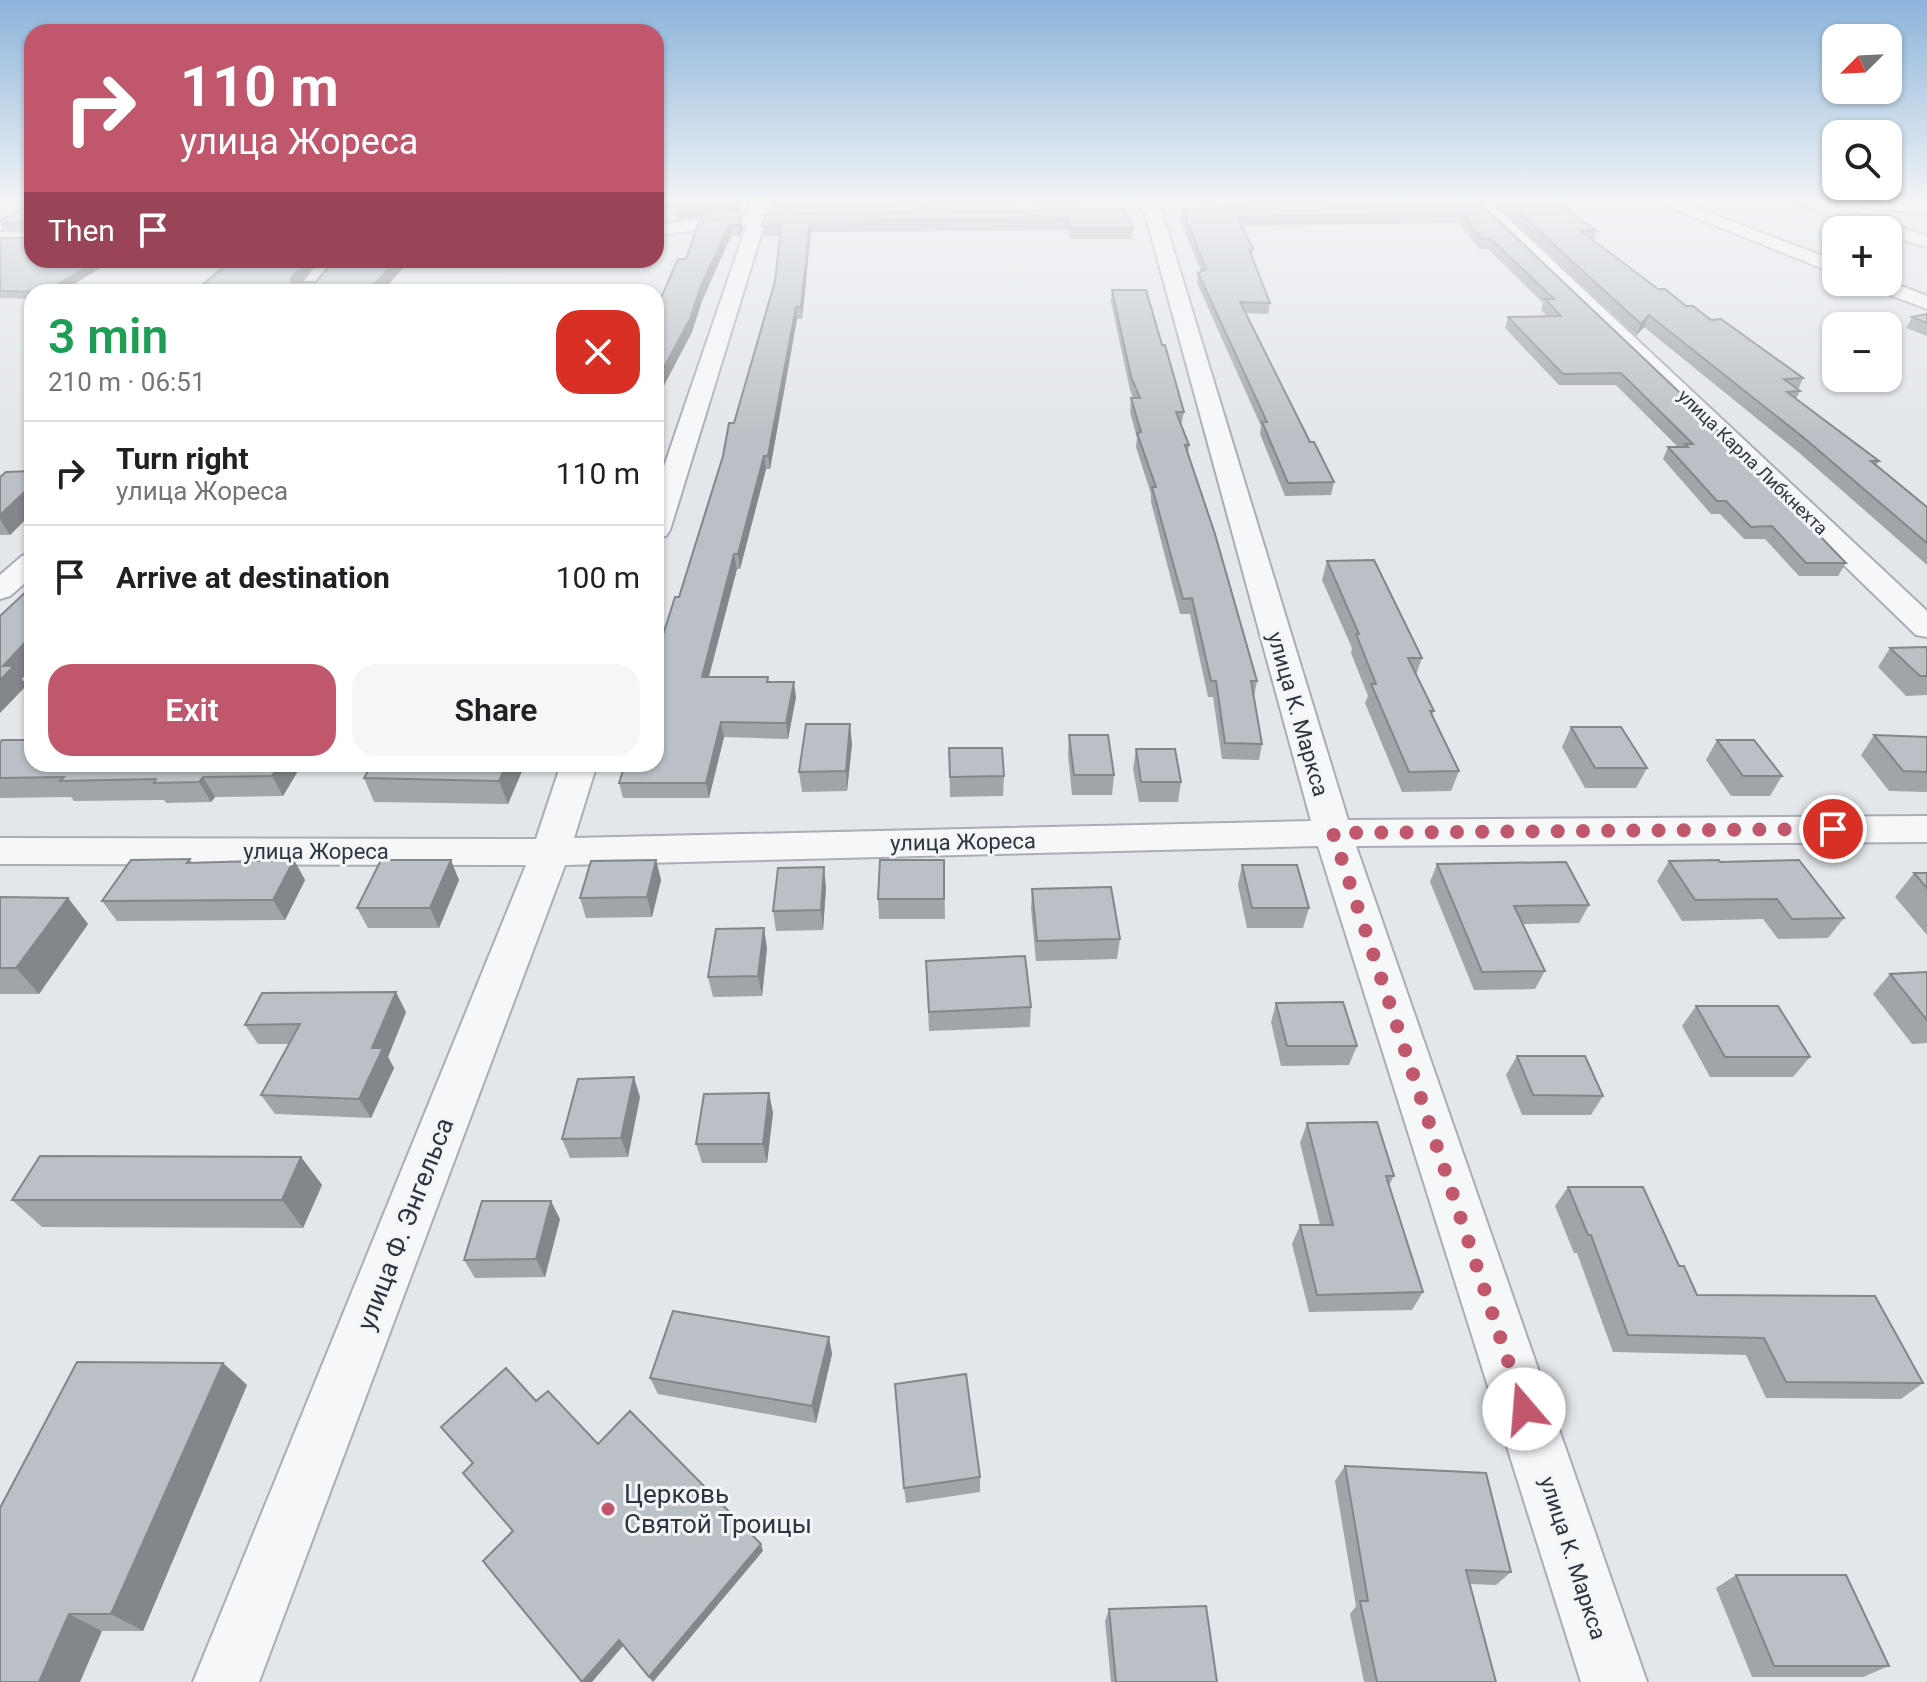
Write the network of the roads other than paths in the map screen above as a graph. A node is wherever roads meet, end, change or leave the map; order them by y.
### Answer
1 (736, 278) edge
2 (1167, 278) edge
3 (1549, 278) edge
4 (1902, 293) edge
5 (1927, 303) edge
6 (664, 505) edge
7 (24, 569) edge
8 (0, 590) edge
9 (1927, 628) edge
10 (576, 772) edge
11 (1927, 829) edge
12 (1333, 833) junction
13 (0, 851) edge
14 (551, 852) junction
15 (226, 1682) edge
16 (1614, 1682) edge

1 - 6 street
2 - 12 street, улица К. Маркса
3 - 9 street, улица Карла Либкнехта
4 - 5 street
7 - 8 street
10 - 14 street, улица Ф. Энгельса
11 - 12 street, улица Жореса
12 - 14 street, улица Жореса
12 - 16 street, улица К. Маркса
13 - 14 street, улица Жореса
14 - 15 street, улица Ф. Энгельса

